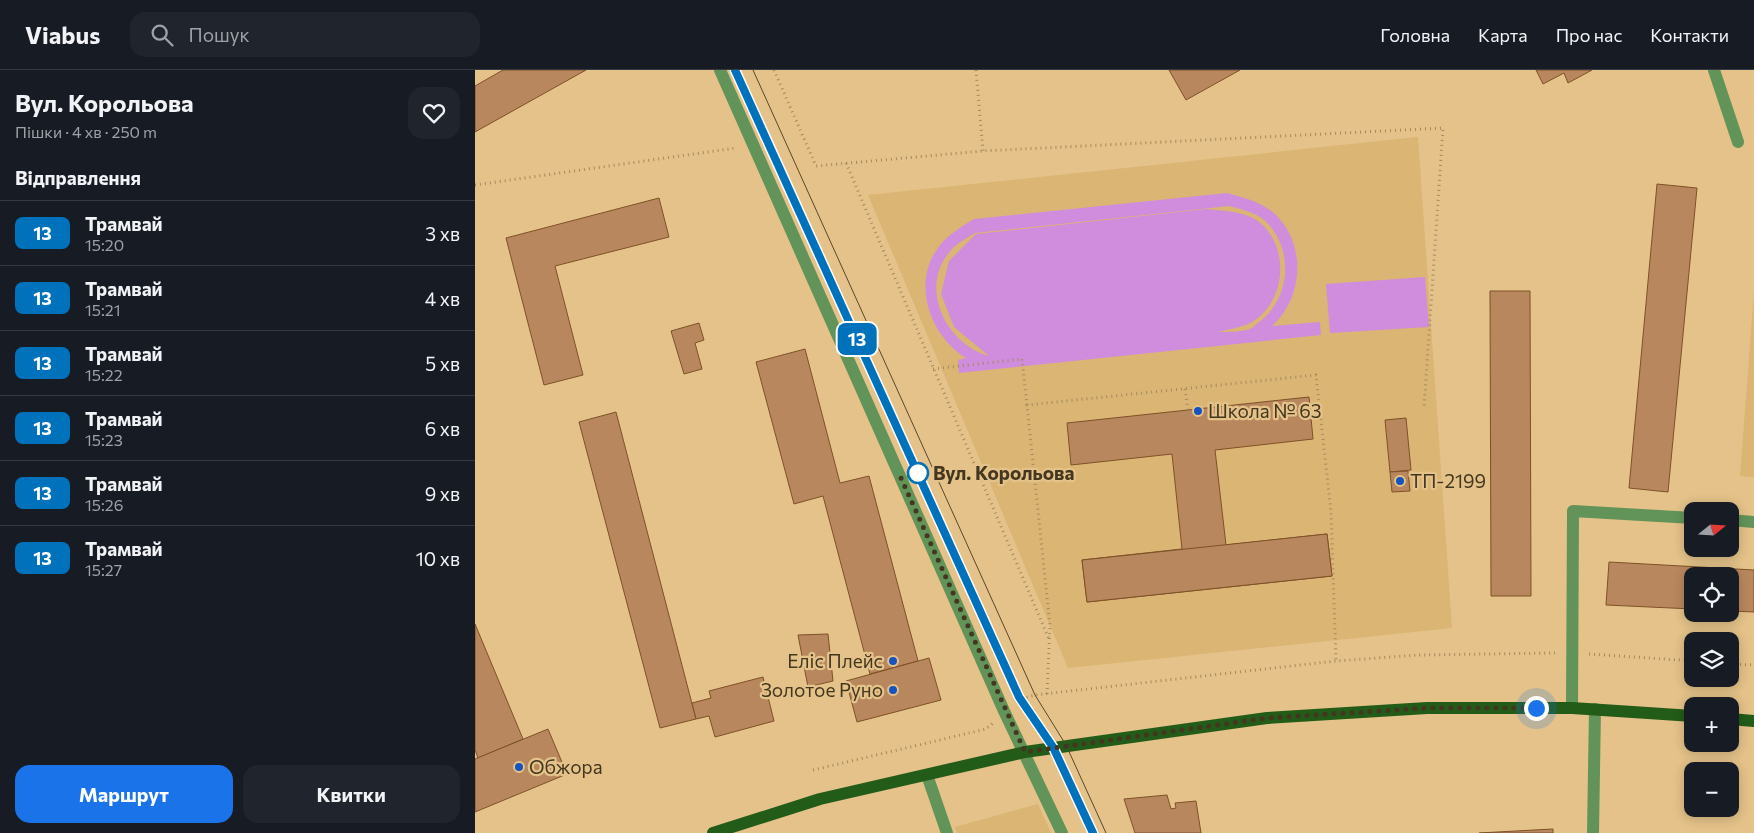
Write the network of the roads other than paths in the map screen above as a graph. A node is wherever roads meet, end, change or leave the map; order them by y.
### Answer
1 (720, 70) edge
2 (1714, 70) edge
3 (1738, 142) dead end
4 (1684, 517) edge
5 (1739, 521) edge
6 (1754, 522) edge
7 (1572, 708) junction
8 (1595, 709) junction
9 (1684, 715) edge
10 (1739, 720) edge
11 (1754, 721) edge
12 (1025, 752) junction
13 (927, 774) junction
14 (713, 833) edge
15 (947, 833) edge
16 (1062, 833) edge
17 (1593, 833) edge

1 - 12 street
2 - 3 street
4 - 7 street
5 - 6 street
7 - 8 main road
7 - 12 main road
8 - 9 main road
8 - 17 street
10 - 11 main road
12 - 13 main road
12 - 16 street
13 - 14 main road
13 - 15 street

